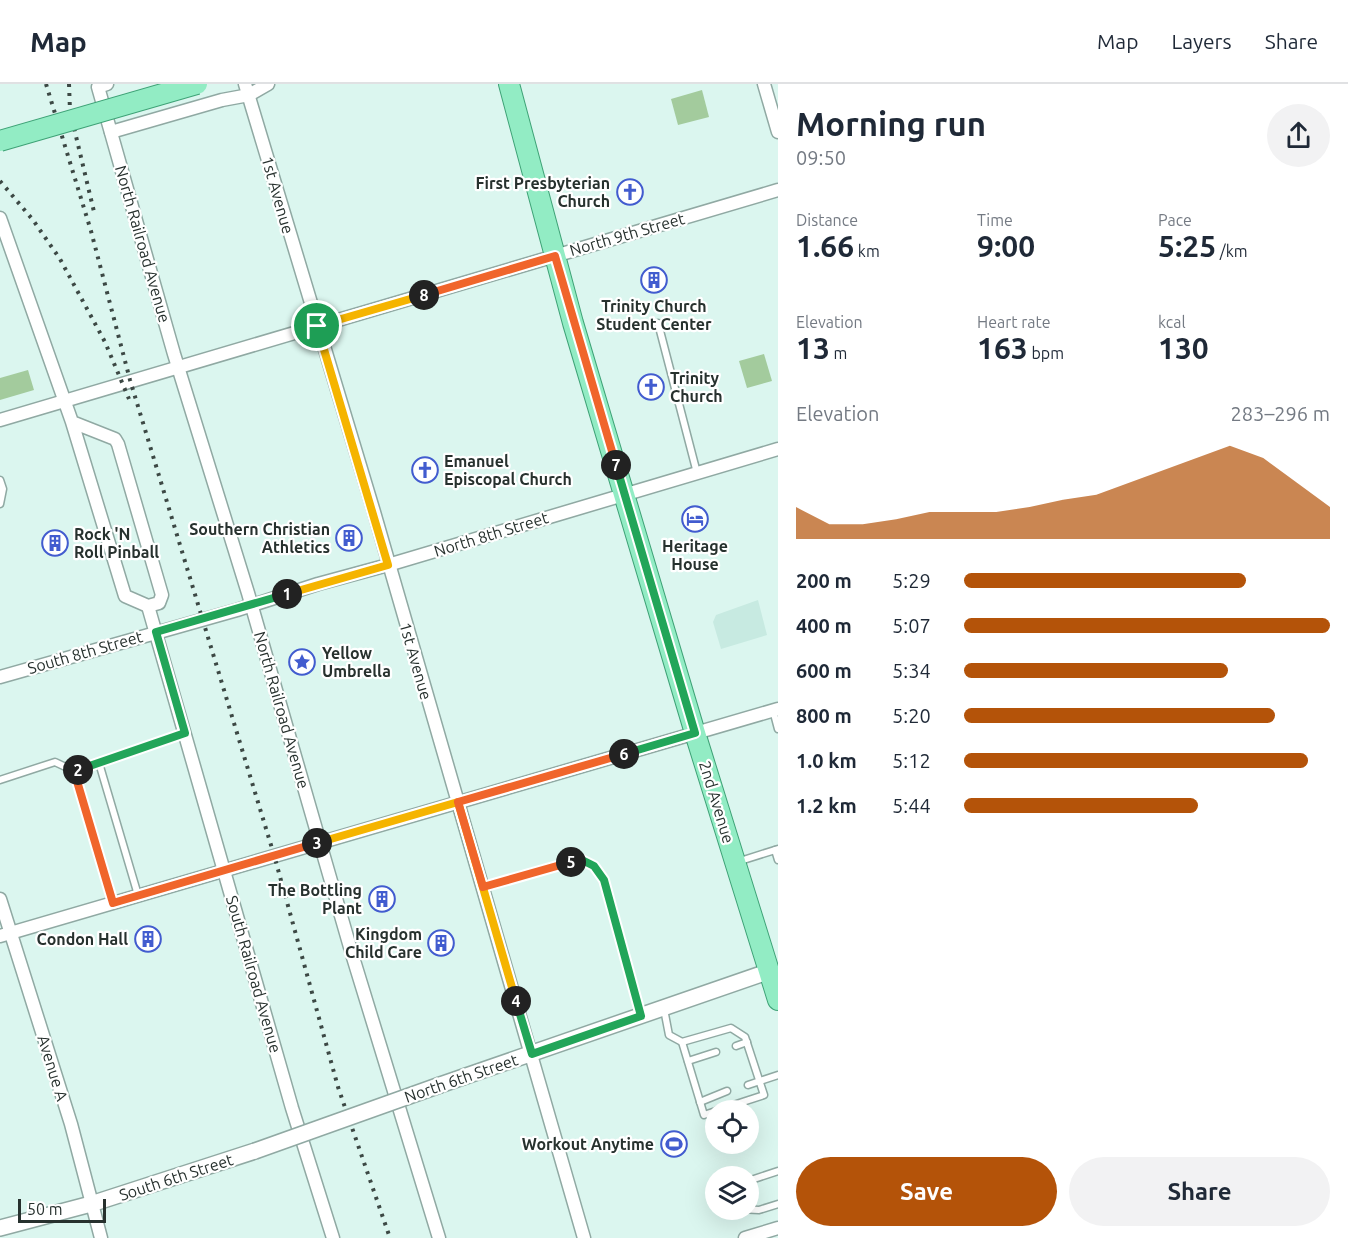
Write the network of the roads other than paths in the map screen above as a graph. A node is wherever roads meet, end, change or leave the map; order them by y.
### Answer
1 (196, 84) edge
2 (268, 84) edge
3 (508, 84) edge
4 (764, 84) edge
5 (102, 86) edge
6 (247, 89) edge
7 (111, 132) junction
8 (778, 132) edge
9 (0, 141) edge
10 (778, 190) edge
11 (0, 218) edge
12 (555, 256) junction
13 (658, 323) dead end
14 (317, 326) junction
15 (178, 367) junction
16 (66, 399) junction
17 (0, 420) edge
18 (72, 422) junction
19 (778, 449) edge
20 (697, 473) junction
21 (0, 480) edge
22 (625, 495) junction
23 (0, 504) edge
24 (388, 565) junction
25 (252, 605) junction
26 (148, 606) junction
27 (204, 619) joint
28 (156, 632) junction
29 (0, 677) edge
30 (775, 710) edge
31 (778, 729) edge
32 (185, 733) junction
33 (695, 733) junction
34 (99, 763) junction
35 (74, 771) junction
36 (0, 780) edge
37 (458, 802) junction
38 (320, 843) junction
39 (777, 850) edge
40 (778, 860) edge
41 (736, 862) junction
42 (224, 870) junction
43 (483, 887) junction
44 (138, 895) junction
45 (0, 899) edge
46 (113, 903) junction
47 (5, 934) edge
48 (774, 970) edge
49 (778, 1000) edge
50 (664, 1008) junction
51 (641, 1016) junction
52 (682, 1042) junction
53 (747, 1042) junction
54 (736, 1046) dead end
55 (716, 1052) dead end
56 (532, 1054) junction
57 (688, 1061) junction
58 (778, 1075) edge
59 (759, 1081) junction
60 (748, 1085) dead end
61 (727, 1091) dead end
62 (748, 1100) edge
63 (700, 1102) junction
64 (705, 1114) edge
65 (349, 1117) joint
66 (778, 1171) edge
67 (759, 1177) edge
68 (91, 1204) junction
69 (778, 1204) edge
70 (759, 1210) edge
71 (0, 1228) edge
72 (778, 1228) edge
73 (101, 1238) edge
74 (333, 1238) edge
75 (439, 1238) edge
76 (584, 1238) edge
77 (745, 1238) edge

1 - 9 main road, bridge
2 - 6 street
3 - 12 main road, 2nd Avenue
4 - 8 street
5 - 7 street, North Railroad Avenue
6 - 7 street
6 - 14 street, 1st Avenue
7 - 15 street, North Railroad Avenue
10 - 12 street, North 9th Street
11 - 16 street
12 - 14 street, North 9th Street
12 - 22 main road, 2nd Avenue
13 - 20 lane
14 - 15 street, North 9th Street
14 - 24 street, 1st Avenue
15 - 16 street, North 9th Street
15 - 25 street, North Railroad Avenue
16 - 17 street, North 9th Street
16 - 18 street
18 - 26 street
18 - 26 street
19 - 20 street, North 8th Street
20 - 22 street, North 8th Street
21 - 23 lane
22 - 24 street, North 8th Street
22 - 33 main road, 2nd Avenue
24 - 25 street, North 8th Street
24 - 37 street, 1st Avenue
25 - 27 street, North 8th Street
25 - 38 street, North Railroad Avenue
26 - 28 street, South Railroad Avenue
27 - 28 street, South 8th Street
28 - 29 street, South 8th Street
28 - 32 street, South Railroad Avenue
30 - 31 lane
30 - 33 street
32 - 34 lane
32 - 42 street, South Railroad Avenue
33 - 37 street
33 - 41 main road, 2nd Avenue
34 - 35 lane
34 - 44 lane
35 - 36 lane
35 - 46 lane
37 - 38 street
37 - 43 street, 1st Avenue
38 - 42 street
38 - 75 street, North Railroad Avenue
39 - 40 lane
39 - 41 lane
41 - 48 main road, 2nd Avenue
42 - 44 street
42 - 74 street, South Railroad Avenue
43 - 51 lane
43 - 56 street, 1st Avenue
44 - 46 street
45 - 47 street, Avenue A
46 - 47 street
47 - 68 street, Avenue A
48 - 49 main road, 2nd Avenue
48 - 50 street, North 6th Street
50 - 51 street, North 6th Street
50 - 52 lane
51 - 56 street, North 6th Street
52 - 53 lane
52 - 57 lane
53 - 54 lane
53 - 59 lane
55 - 57 lane
56 - 65 street, North 6th Street, bridge
56 - 76 street, 1st Avenue
57 - 63 lane
58 - 59 lane
59 - 60 lane
59 - 62 lane
61 - 63 lane
63 - 64 lane
65 - 68 street, South 6th Street, bridge
66 - 67 lane
68 - 71 street, South 6th Street
68 - 73 street, Avenue A
69 - 70 lane
72 - 77 street

